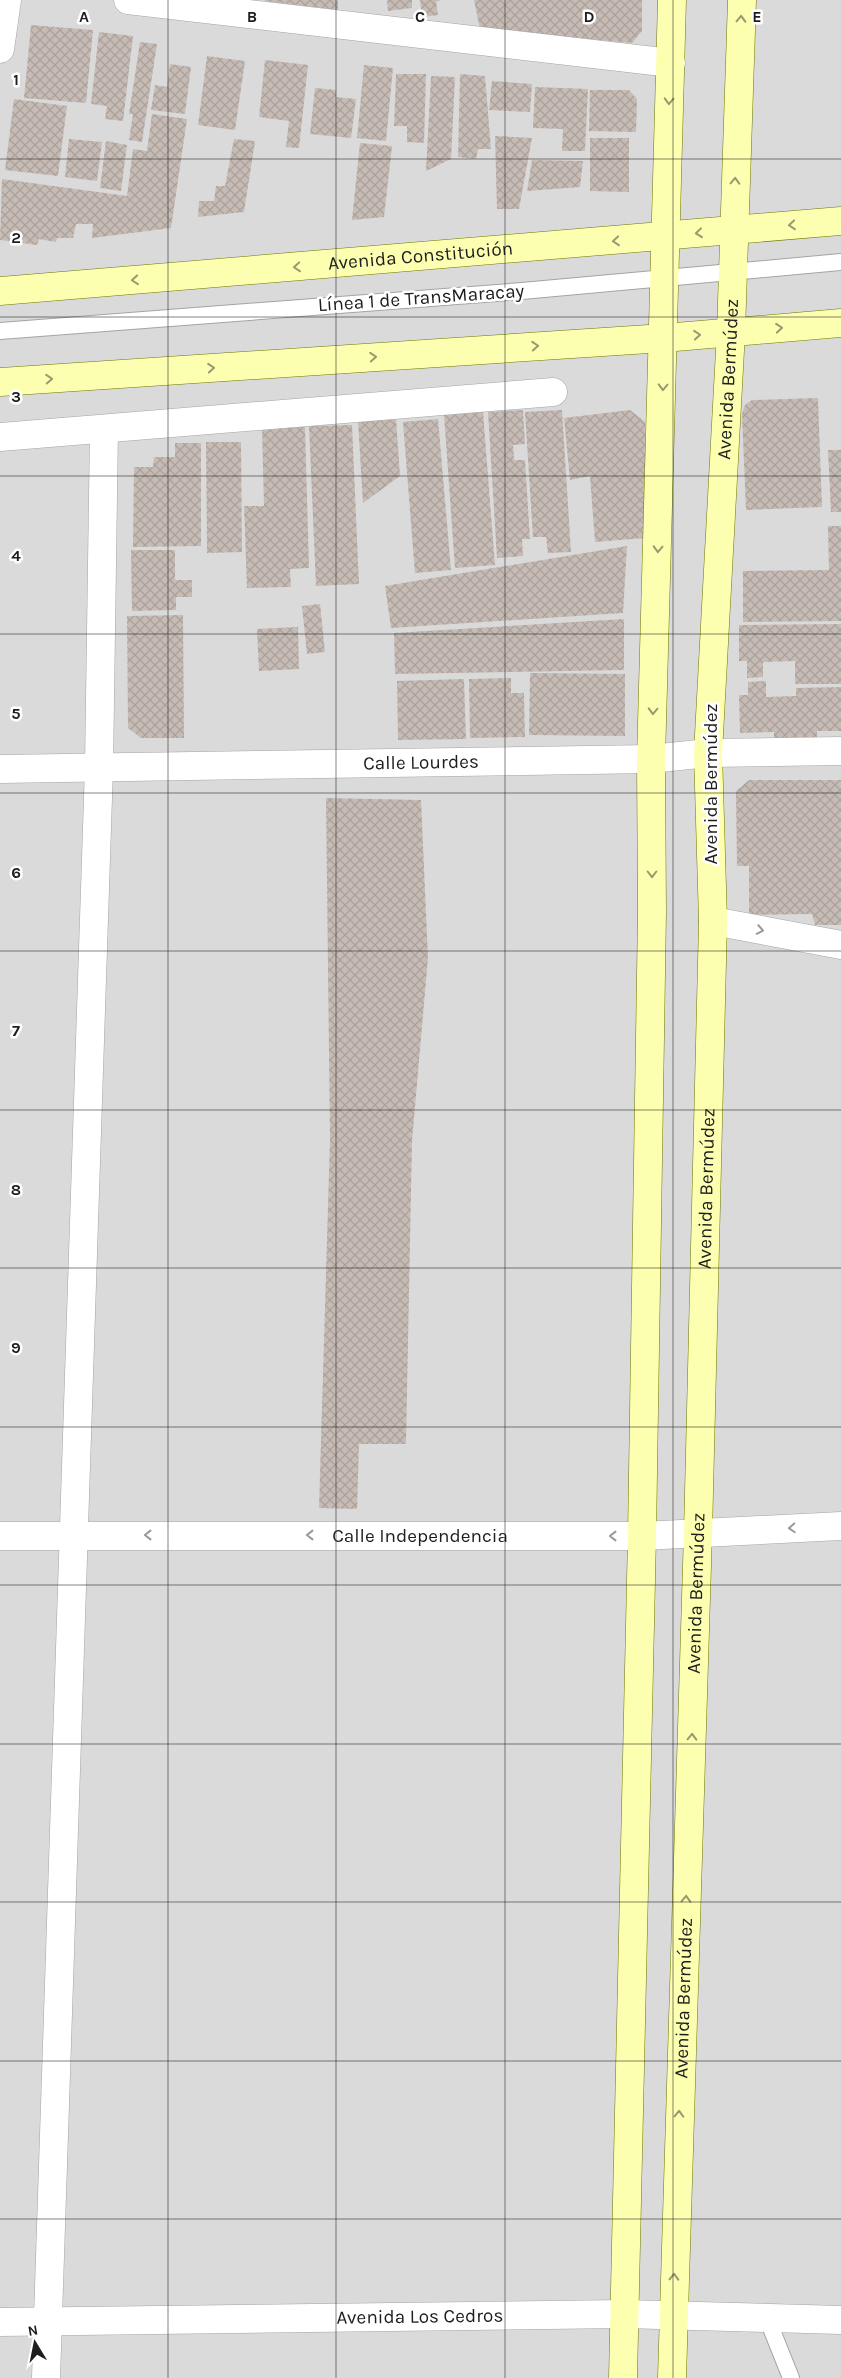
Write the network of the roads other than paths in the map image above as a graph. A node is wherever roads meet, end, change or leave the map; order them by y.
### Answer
1 (7, 0) edge
2 (128, 0) edge
3 (672, 0) edge
4 (742, 0) edge
5 (0, 49) edge
6 (671, 63) junction
7 (841, 221) edge
8 (733, 230) junction
9 (665, 237) junction
10 (841, 262) edge
11 (732, 272) junction
12 (664, 278) junction
13 (0, 291) edge
14 (841, 323) edge
15 (0, 331) edge
16 (731, 332) junction
17 (664, 338) junction
18 (0, 382) edge
19 (554, 392) dead end
20 (104, 429) junction
21 (0, 437) edge
22 (841, 751) edge
23 (708, 753) junction
24 (651, 759) junction
25 (99, 766) junction
26 (0, 769) edge
27 (712, 921) junction
28 (841, 945) edge
29 (841, 1526) edge
30 (698, 1533) junction
31 (74, 1535) junction
32 (0, 1536) edge
33 (642, 1536) junction
34 (624, 2314) junction
35 (672, 2316) junction
36 (767, 2318) junction
37 (841, 2320) edge
38 (48, 2321) junction
39 (0, 2322) edge
40 (46, 2378) edge
41 (623, 2378) edge
42 (672, 2378) edge
43 (791, 2378) edge

1 - 5 street
2 - 6 street
3 - 6 street
8 -> 4 street, Avenida Bermúdez
6 -> 9 street
7 -> 8 street, Avenida Constitución
8 -> 9 street, Avenida Constitución
8 - 11 street, Avenida Bermúdez
9 - 12 street
9 -> 13 street, Avenida Constitución
10 - 11 lane, Línea 1 de TransMaracay
11 - 12 lane, Línea 1 de TransMaracay
11 - 16 street, Avenida Bermúdez
12 - 15 lane, Línea 1 de TransMaracay
12 - 17 street
16 -> 14 street
17 -> 16 street
16 - 23 street, Avenida Bermúdez
18 -> 17 street
17 -> 24 street
19 - 20 street
20 - 21 street
20 - 25 street
22 - 23 street, Calle Lourdes
23 - 24 street, Calle Lourdes
23 - 27 street, Avenida Bermúdez
24 - 25 street, Calle Lourdes
24 -> 33 street
25 - 26 street, Calle Lourdes
25 - 31 street
27 -> 28 street
27 - 30 street, Avenida Bermúdez
29 -> 30 street, Calle Independencia
30 - 33 street, Calle Independencia
35 -> 30 street, Avenida Bermúdez
31 - 32 street, Calle Independencia
33 -> 31 street, Calle Independencia
31 - 38 street
33 - 34 street
34 - 35 street, Avenida Los Cedros
34 - 38 street, Avenida Los Cedros
34 - 41 street
35 - 36 street, Avenida Los Cedros
35 - 42 street, Avenida Bermúdez
36 - 37 street, Avenida Los Cedros
36 - 43 lane
38 - 39 street, Avenida Los Cedros
38 - 40 street

